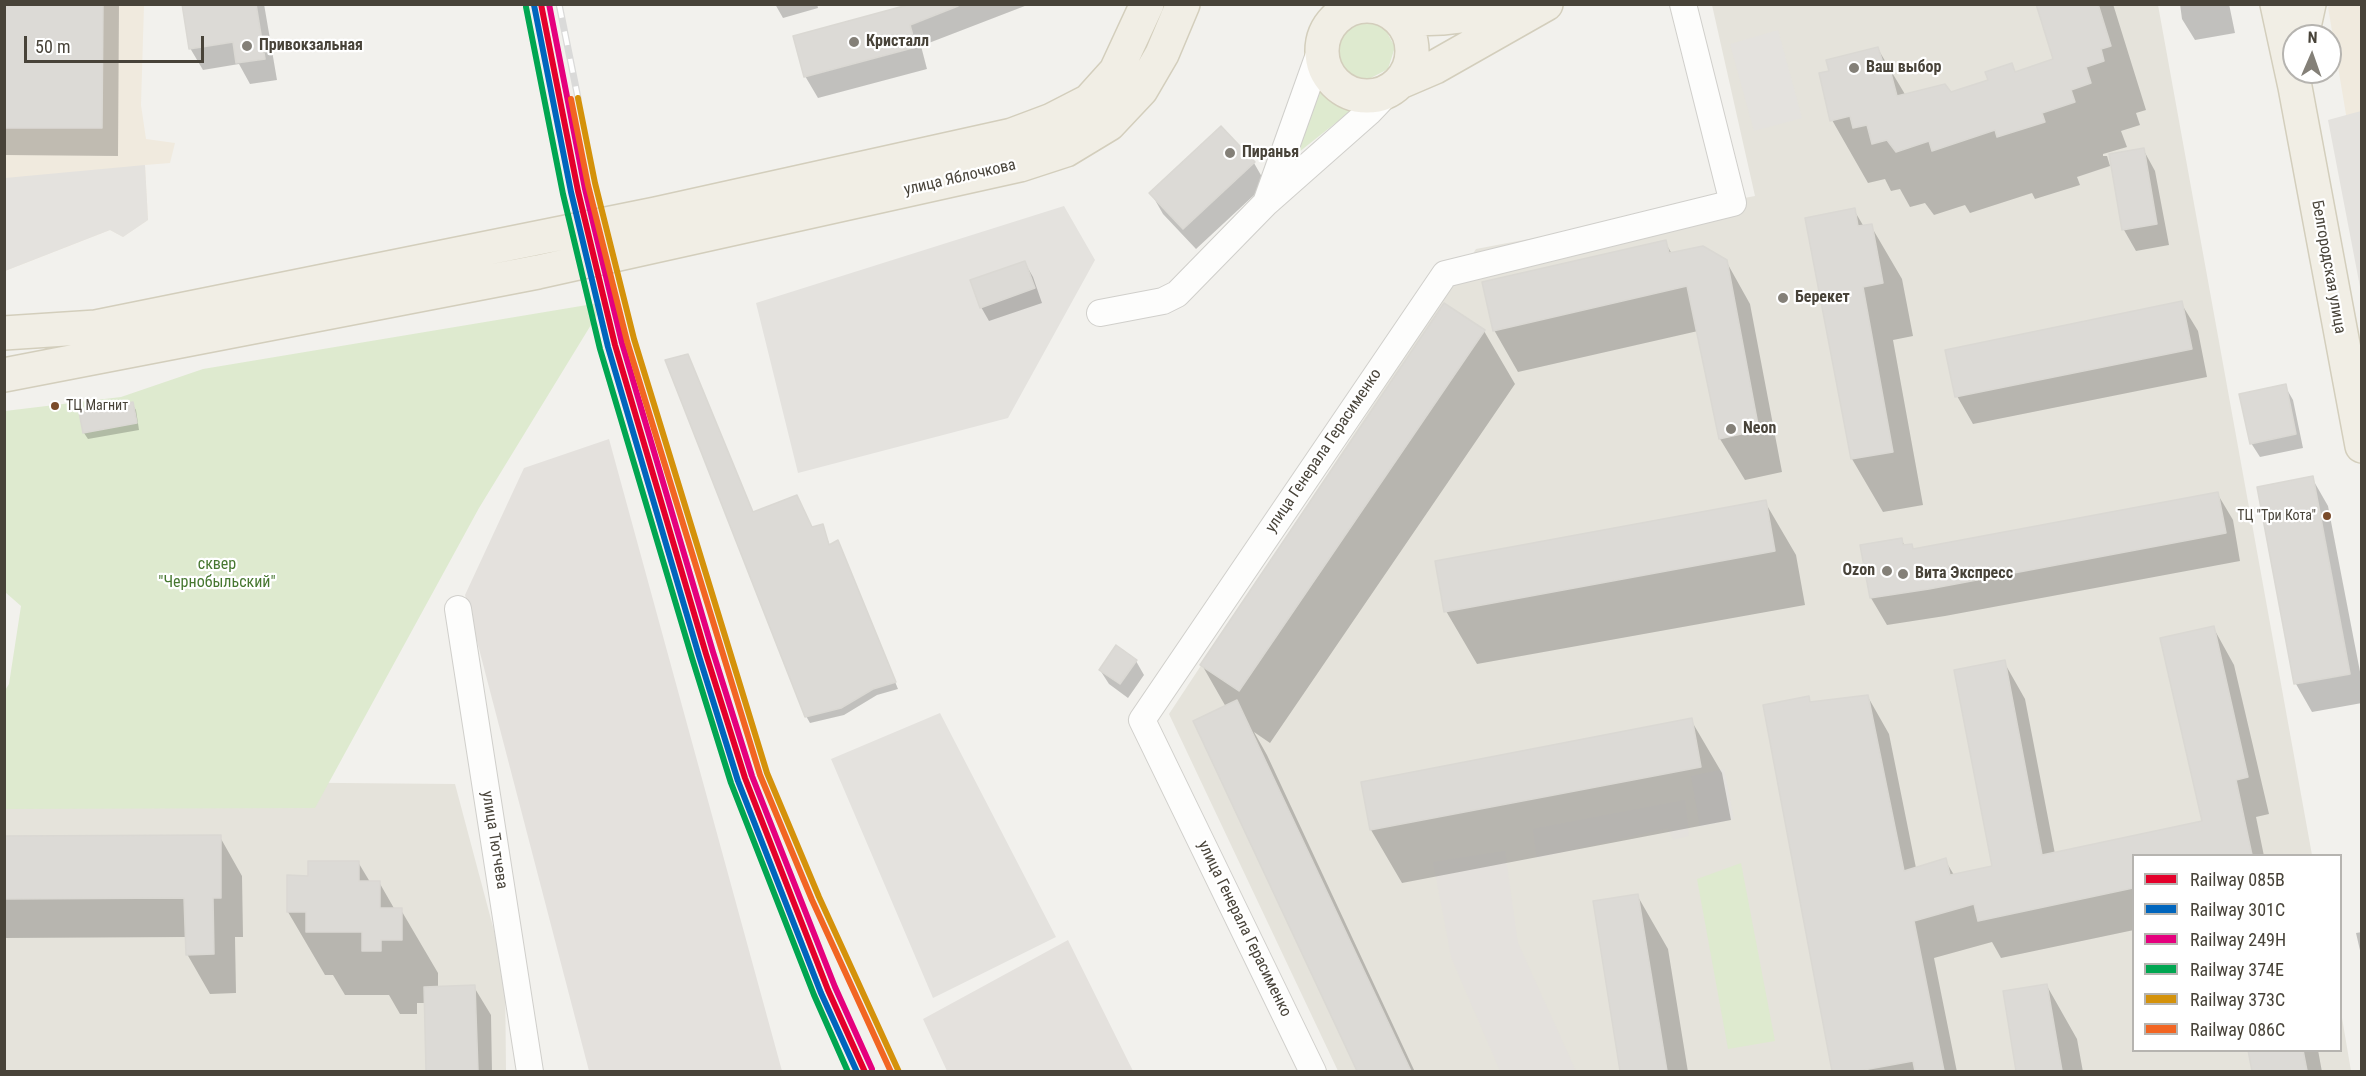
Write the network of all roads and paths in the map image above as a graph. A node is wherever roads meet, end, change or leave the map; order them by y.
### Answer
1 (1147, 4) edge
2 (1183, 4) edge
3 (1525, 4) edge
4 (1546, 4) edge
5 (1683, 4) edge
6 (2277, 4) edge
7 (2309, 4) edge
8 (1386, 9) edge
9 (2282, 24) edge
10 (2305, 24) edge
11 (1324, 29) edge
12 (2297, 84) edge
13 (1395, 86) junction
14 (1266, 203) junction
15 (661, 229) junction
16 (535, 256) junction
17 (1100, 313) dead end
18 (4, 333) edge
19 (4, 375) edge
20 (2361, 446) edge
21 (458, 609) dead end
22 (533, 1069) edge
23 (1313, 1071) edge

1 - 15 main road, улица Яблочкова
2 - 15 main road, улица Яблочкова
3 - 8 main road
4 - 13 main road
5 - 23 street, улица Генерала Герасименко
6 - 9 main road, Белгородская улица
7 - 10 main road
8 - 11 main road
8 - 13 main road
11 - 13 main road
11 - 14 street
12 - 20 main road, Белгородская улица
13 - 14 street
14 - 17 street
15 - 16 main road
16 - 18 main road
16 - 19 main road
21 - 22 street, улица Тютчева

